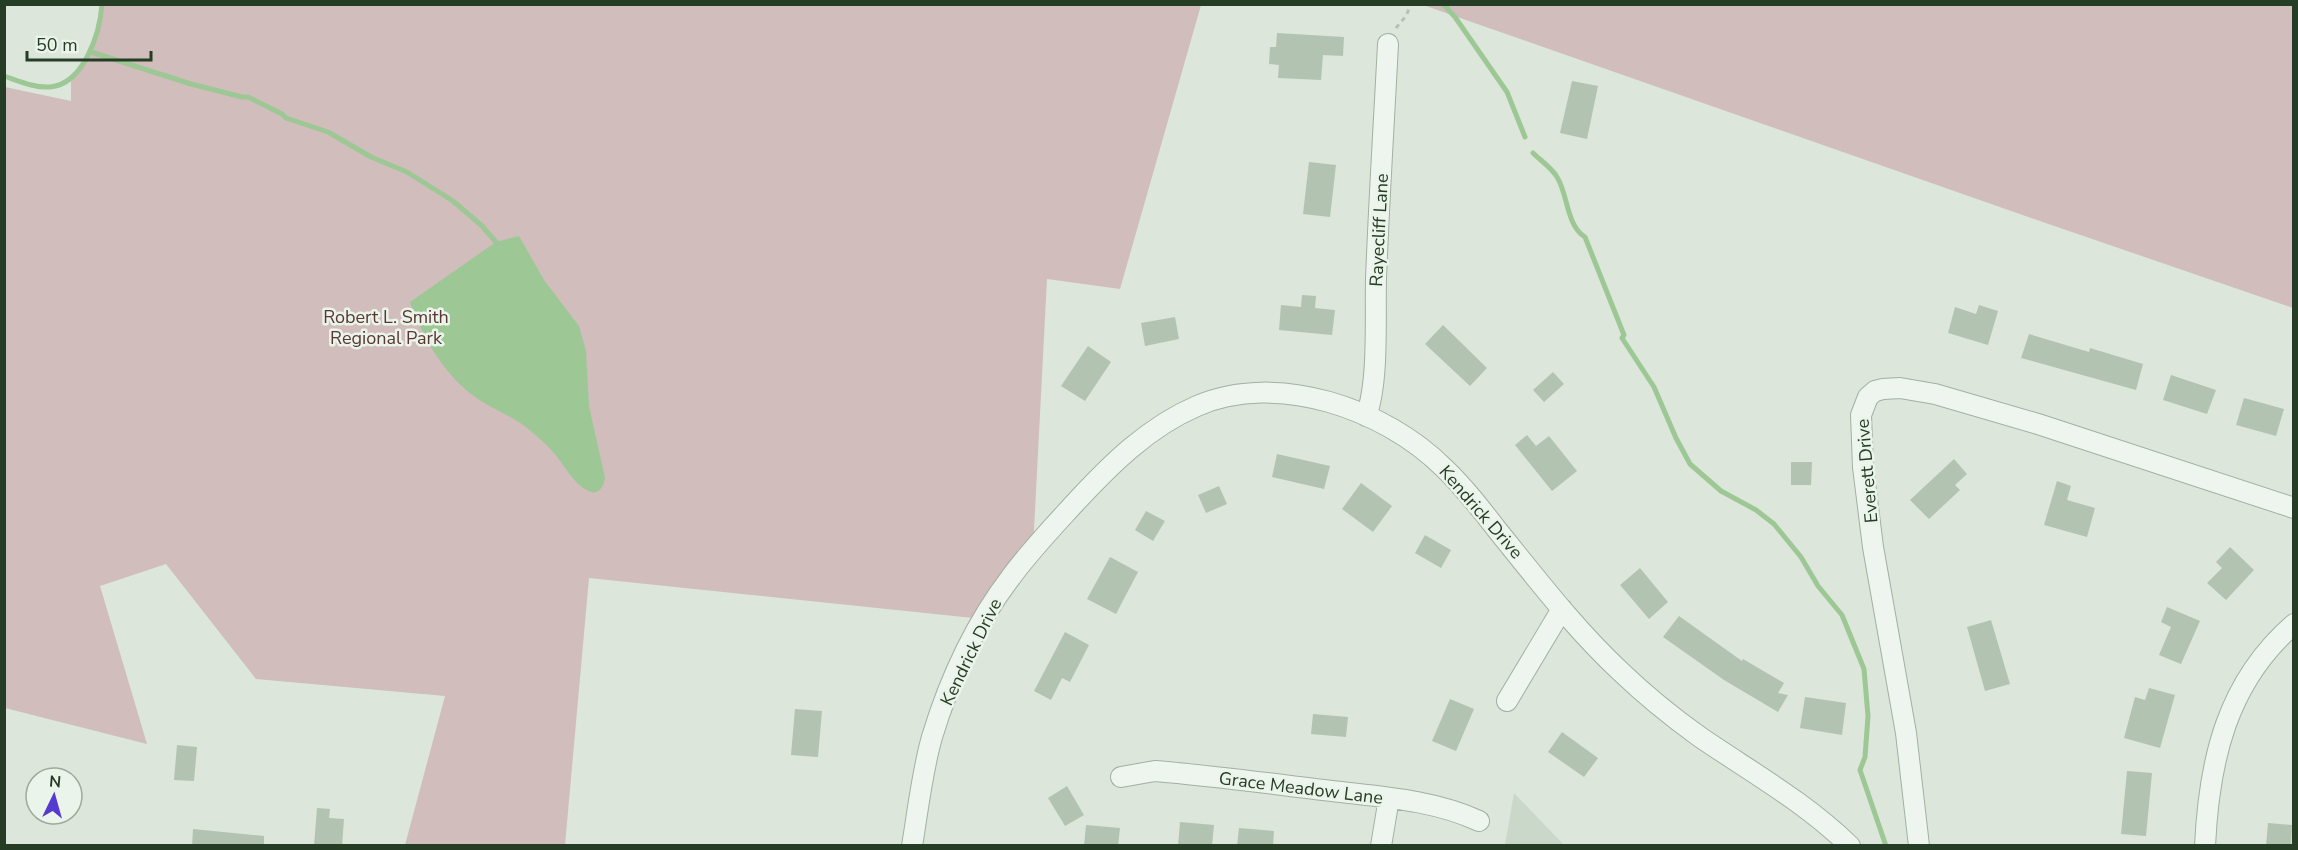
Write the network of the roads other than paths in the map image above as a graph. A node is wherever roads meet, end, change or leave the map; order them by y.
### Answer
1 (1388, 44) road end
2 (1366, 416) junction
3 (2294, 508) edge
4 (1562, 609) junction
5 (2294, 624) edge
6 (1507, 701) dead end
7 (1120, 777) dead end
8 (1389, 798) junction
9 (1479, 821) dead end
10 (912, 846) edge
11 (1381, 846) edge
12 (1850, 846) edge
13 (1919, 846) edge
14 (2205, 846) edge

1 - 2 street, Rayecliff Lane
2 - 4 street, Kendrick Drive
2 - 10 street, Kendrick Drive
3 - 13 street, Everett Drive
4 - 6 street
4 - 12 street, Kendrick Drive
5 - 14 street
7 - 8 street, Grace Meadow Lane
8 - 9 street, Grace Meadow Lane
8 - 11 street

